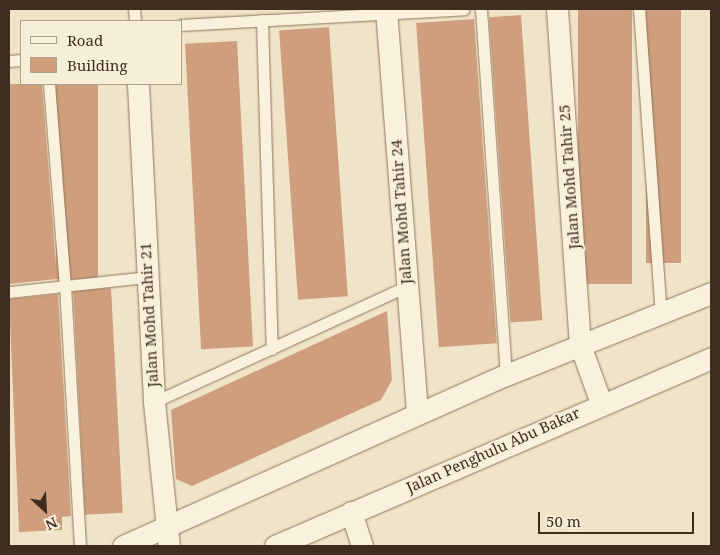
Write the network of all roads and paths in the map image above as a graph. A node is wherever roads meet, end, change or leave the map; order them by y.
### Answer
1 (464, 9) edge
2 (481, 9) edge
3 (557, 9) edge
4 (639, 9) edge
5 (386, 11) edge
6 (262, 20) junction
7 (182, 25) edge
8 (49, 85) edge
9 (138, 85) edge
10 (147, 277) junction
11 (65, 286) junction
12 (407, 286) junction
13 (9, 292) edge
14 (711, 293) edge
15 (661, 313) junction
16 (580, 345) junction
17 (272, 349) junction
18 (711, 358) edge
19 (506, 375) junction
20 (154, 402) junction
21 (601, 403) junction
22 (417, 414) junction
23 (351, 512) junction
24 (167, 537) edge
25 (80, 546) edge
26 (123, 546) edge
27 (275, 546) edge
28 (362, 546) edge

1 - 5 lane
2 - 19 lane
3 - 16 street, Jalan Mohd Tahir 25
4 - 15 lane
5 - 6 lane
5 - 12 street, Jalan Mohd Tahir 24
6 - 7 lane
6 - 17 lane
8 - 11 lane
9 - 10 street, Jalan Mohd Tahir 21
10 - 11 lane
10 - 20 street, Jalan Mohd Tahir 21
11 - 13 lane
11 - 25 lane
12 - 17 lane
12 - 22 street, Jalan Mohd Tahir 24
14 - 15 street
15 - 16 street
16 - 19 street
16 - 21 street, Jalan Mohd Tahir 25
17 - 20 lane
18 - 21 street, Jalan Penghulu Abu Bakar
19 - 22 street
20 - 24 street, Jalan Mohd Tahir 21
21 - 23 street, Jalan Penghulu Abu Bakar
22 - 24 street
23 - 27 street, Jalan Penghulu Abu Bakar
23 - 28 street
24 - 26 street

